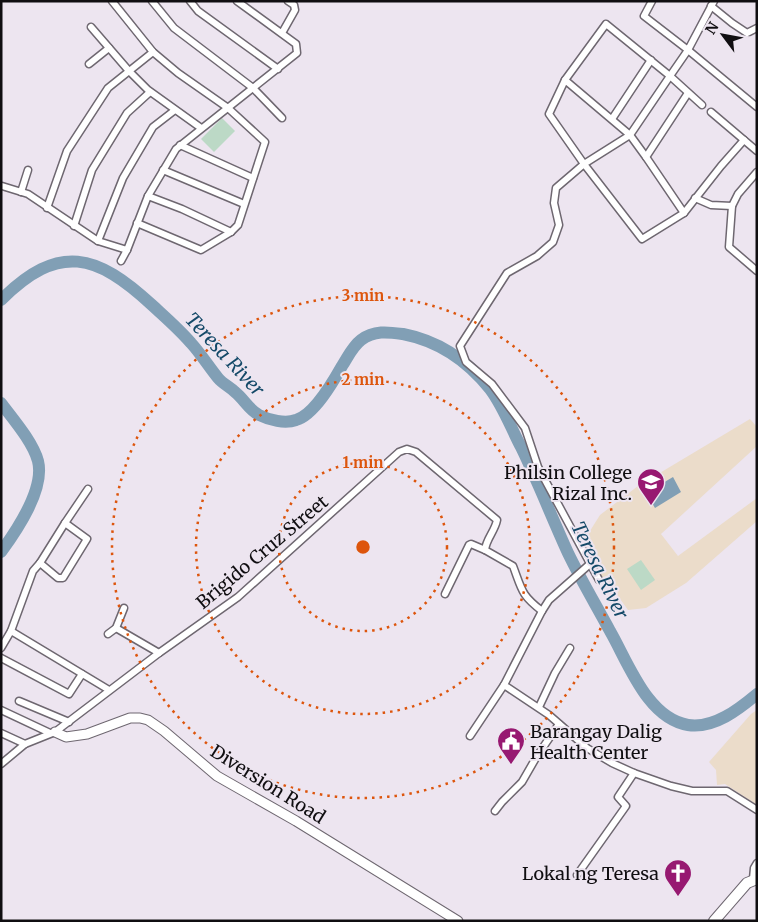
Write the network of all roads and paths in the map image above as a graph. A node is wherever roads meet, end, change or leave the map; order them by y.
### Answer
1 (112, 1) edge
2 (152, 1) edge
3 (190, 1) edge
4 (237, 1) edge
5 (288, 1) edge
6 (652, 1) edge
7 (712, 4) edge
8 (91, 27) dead end
9 (757, 28) edge
10 (282, 33) junction
11 (109, 48) junction
12 (688, 50) junction
13 (153, 52) junction
14 (651, 60) junction
15 (89, 64) dead end
16 (278, 69) junction
17 (128, 71) junction
18 (670, 76) junction
19 (565, 80) junction
20 (253, 88) junction
21 (150, 92) junction
22 (688, 93) junction
23 (702, 105) dead end
24 (757, 107) edge
25 (228, 108) junction
26 (175, 110) junction
27 (711, 112) dead end
28 (282, 118) dead end
29 (612, 119) junction
30 (201, 128) junction
31 (630, 135) junction
32 (744, 140) junction
33 (180, 145) junction
34 (757, 151) edge
35 (646, 157) junction
36 (584, 164) junction
37 (28, 170) dead end
38 (163, 170) junction
39 (757, 172) edge
40 (253, 178) junction
41 (2, 186) edge
42 (21, 192) junction
43 (148, 196) junction
44 (695, 198) junction
45 (244, 204) junction
46 (732, 206) junction
47 (48, 208) junction
48 (684, 212) junction
49 (137, 223) junction
50 (74, 226) junction
51 (231, 232) junction
52 (98, 240) junction
53 (127, 250) junction
54 (121, 261) dead end
55 (757, 271) edge
56 (88, 489) dead end
57 (64, 523) junction
58 (485, 550) junction
59 (40, 563) junction
60 (591, 563) junction
61 (600, 580) dead end
62 (445, 594) dead end
63 (124, 608) dead end
64 (542, 611) junction
65 (116, 628) junction
66 (11, 631) junction
67 (108, 634) dead end
68 (1, 648) edge
69 (570, 648) dead end
70 (158, 653) junction
71 (1, 658) edge
72 (82, 674) junction
73 (504, 685) junction
74 (109, 690) junction
75 (19, 701) dead end
76 (538, 708) junction
77 (1, 710) edge
78 (69, 722) junction
79 (559, 724) junction
80 (53, 732) junction
81 (1, 733) edge
82 (470, 736) dead end
83 (25, 744) junction
84 (1, 764) edge
85 (634, 773) junction
86 (757, 810) edge
87 (495, 811) dead end
88 (757, 863) edge
89 (577, 875) dead end
90 (755, 879) edge
91 (458, 921) edge
92 (714, 921) edge

1 - 13 street
2 - 20 street
3 - 16 street
4 - 10 street
5 - 10 street
6 - 12 street
7 - 9 street
7 - 12 street
8 - 11 street
10 - 16 street
11 - 15 street
11 - 17 street
12 - 18 street
12 - 24 street
13 - 17 street
13 - 25 street
14 - 18 street
14 - 19 street
14 - 29 street
16 - 20 street
17 - 21 street
17 - 47 street
18 - 22 street
18 - 31 street
19 - 29 street
19 - 36 street
20 - 25 street
20 - 28 street
21 - 26 street
21 - 50 street
22 - 23 street
22 - 35 street
25 - 30 street
25 - 40 street
26 - 30 street
26 - 52 street
27 - 32 street
29 - 31 street
30 - 33 street
31 - 35 street
31 - 36 street
32 - 34 street
32 - 44 street
33 - 38 street
33 - 40 street
35 - 48 street
36 - 48 street
36 - 60 street
37 - 42 street
38 - 43 street
38 - 45 street
39 - 46 street
40 - 45 street
41 - 42 street
42 - 47 street
43 - 49 street
43 - 51 street
44 - 46 street
44 - 48 street
45 - 51 street
46 - 55 street
47 - 50 street
49 - 51 street
49 - 53 street
50 - 52 street
52 - 53 street
53 - 54 street
56 - 57 street
57 - 59 street
57 - 59 street
58 - 62 street
58 - 64 street
58 - 70 street, Brigido Cruz Street
59 - 66 street
60 - 61 street
60 - 64 street
63 - 65 street
64 - 73 street
65 - 67 street
65 - 70 street
66 - 68 street
66 - 72 street
69 - 76 street
70 - 74 street, Brigido Cruz Street
71 - 72 street
72 - 74 street
73 - 76 street
73 - 82 street
74 - 78 street, Brigido Cruz Street
75 - 78 street
76 - 79 street
77 - 80 street
78 - 80 street, Brigido Cruz Street
79 - 85 street
79 - 87 street
80 - 83 street, Brigido Cruz Street
80 - 91 street, Diversion Road
81 - 83 street
83 - 84 street, Brigido Cruz Street
85 - 86 street
85 - 89 street
88 - 90 street
90 - 92 main road

